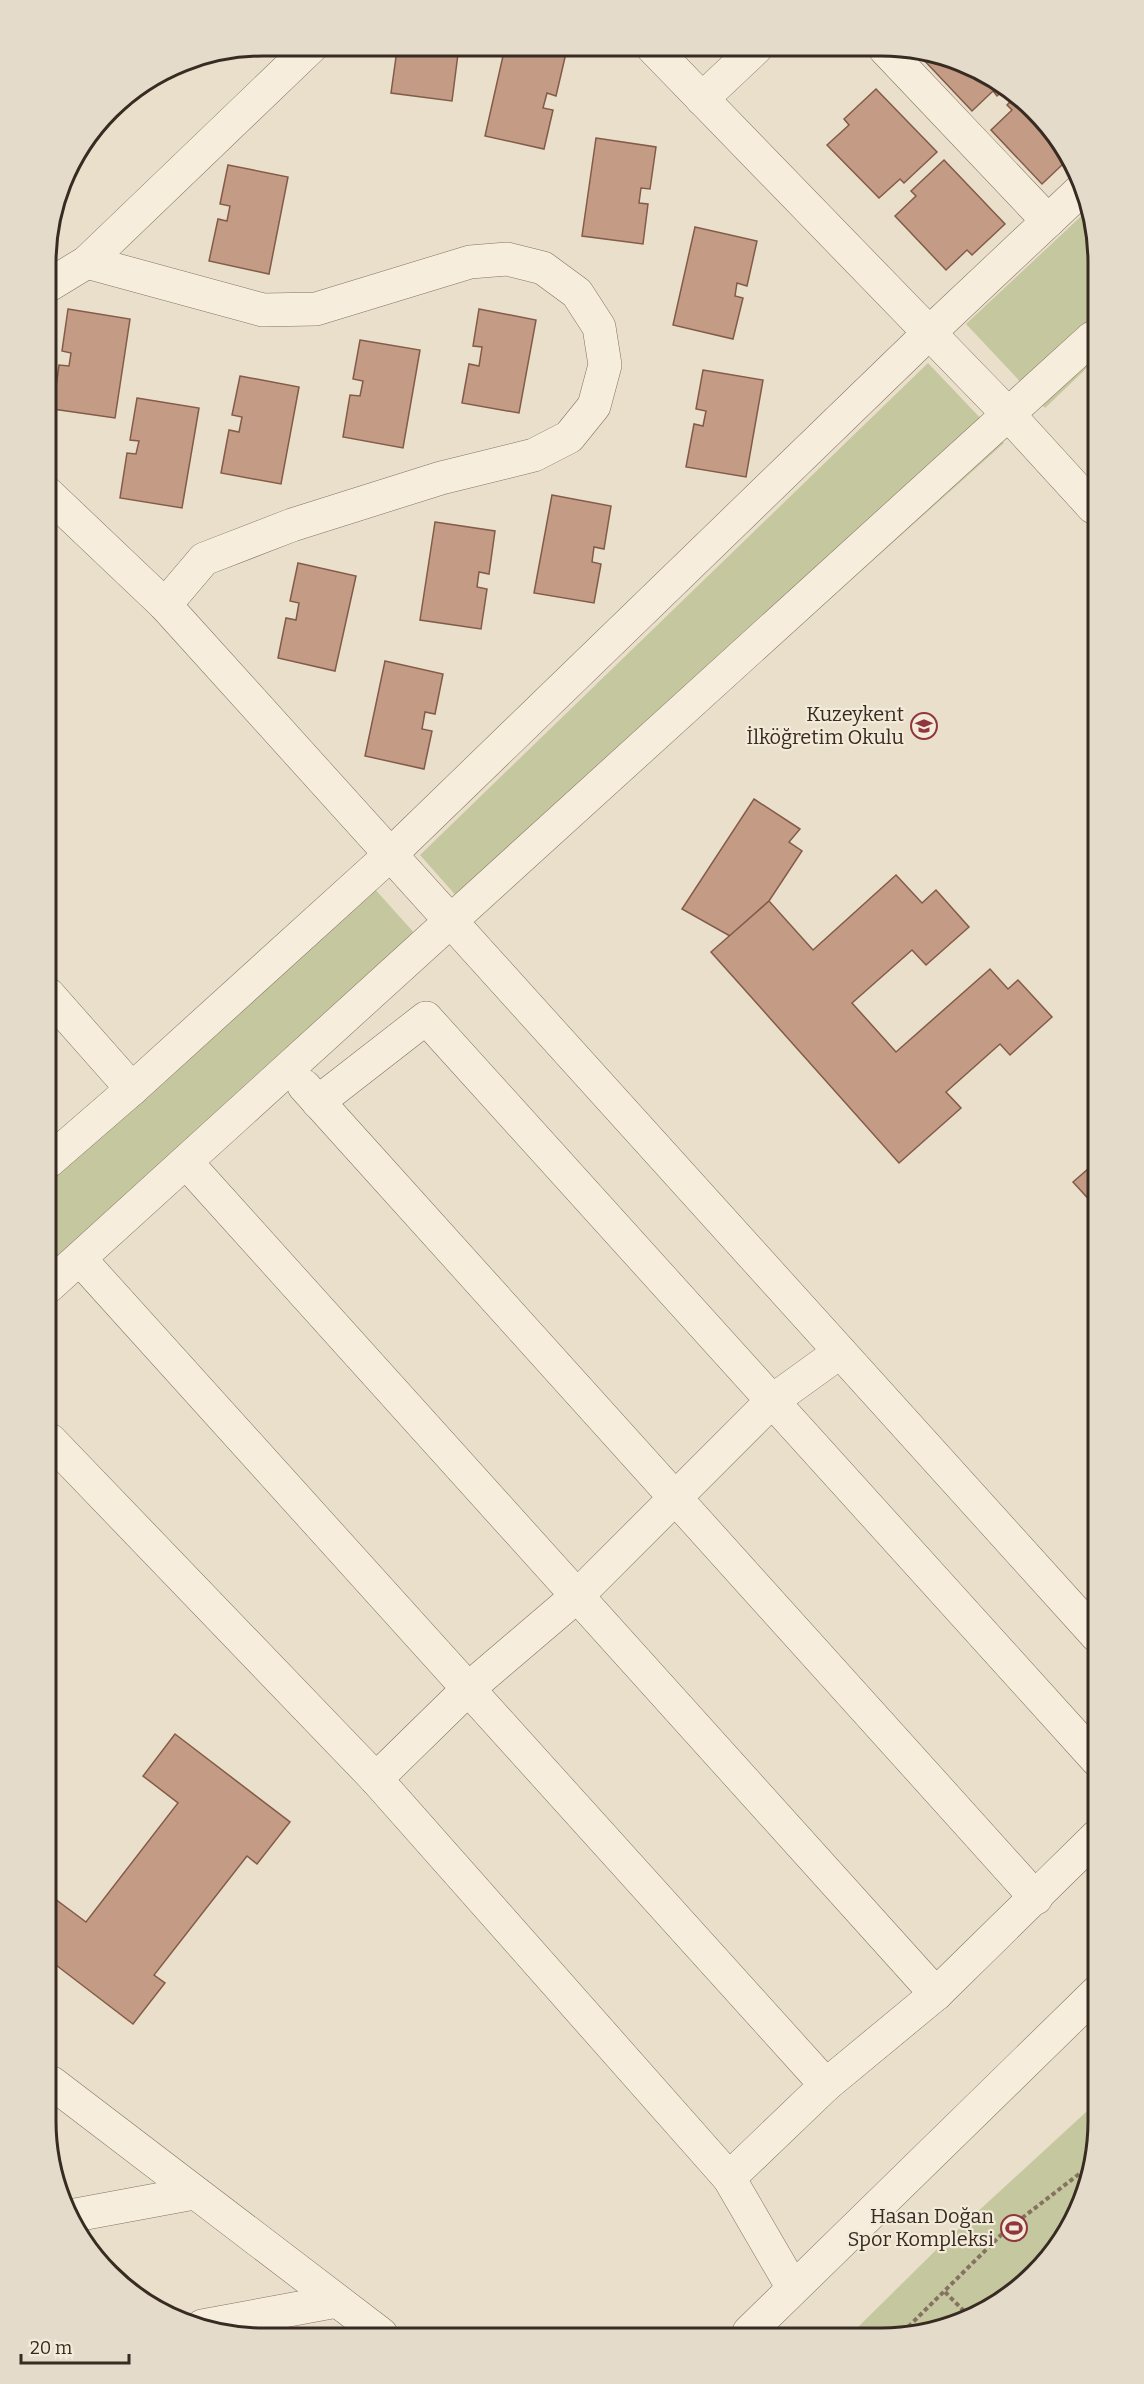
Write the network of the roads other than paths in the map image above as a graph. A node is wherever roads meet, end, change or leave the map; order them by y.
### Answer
1 (302, 56) edge
2 (661, 56) edge
3 (748, 56) edge
4 (892, 56) edge
5 (702, 99) junction
6 (1076, 194) edge
7 (1048, 221) junction
8 (87, 262) junction
9 (56, 281) edge
10 (929, 333) junction
11 (1088, 342) edge
12 (1008, 414) junction
13 (56, 501) edge
14 (1088, 502) edge
15 (165, 605) junction
16 (391, 854) junction
17 (451, 920) junction
18 (56, 1003) edge
19 (288, 1069) junction
20 (132, 1089) junction
21 (318, 1102) junction
22 (56, 1155) edge
23 (186, 1162) junction
24 (80, 1258) junction
25 (56, 1280) edge
26 (840, 1352) junction
27 (772, 1401) junction
28 (56, 1446) edge
29 (676, 1499) junction
30 (577, 1596) junction
31 (1088, 1626) edge
32 (468, 1689) junction
33 (1088, 1750) edge
34 (376, 1779) junction
35 (1088, 1845) edge
36 (1036, 1898) junction
37 (936, 1994) junction
38 (1088, 2001) edge
39 (826, 2085) junction
40 (56, 2087) edge
41 (729, 2178) junction
42 (194, 2193) junction
43 (78, 2215) edge
44 (793, 2288) junction
45 (337, 2301) junction
46 (217, 2323) edge
47 (373, 2328) edge
48 (752, 2328) edge

1 - 8 street
2 - 5 street
3 - 5 street
4 - 7 street
5 - 10 street
6 - 7 street
7 - 10 street
8 - 9 street
8 - 15 street
10 - 12 street
10 - 16 street
11 - 12 street
12 - 14 street
12 - 17 street
13 - 15 street
15 - 16 street
16 - 17 street
16 - 20 street
17 - 19 street
17 - 26 street
18 - 20 street
19 - 21 street
19 - 23 street
20 - 22 street
21 - 27 street
21 - 29 street
23 - 24 street
23 - 30 street
24 - 25 street
24 - 32 street
26 - 27 street
26 - 31 street
27 - 29 street
27 - 33 street
28 - 34 street
29 - 30 street
29 - 36 street
30 - 32 street
30 - 37 street
32 - 34 street
32 - 39 street
34 - 41 street
35 - 36 street
36 - 37 street
37 - 39 street
38 - 44 street
39 - 41 street
40 - 42 street
41 - 44 street
42 - 43 street
42 - 45 street
44 - 48 street
45 - 46 street
45 - 47 street

